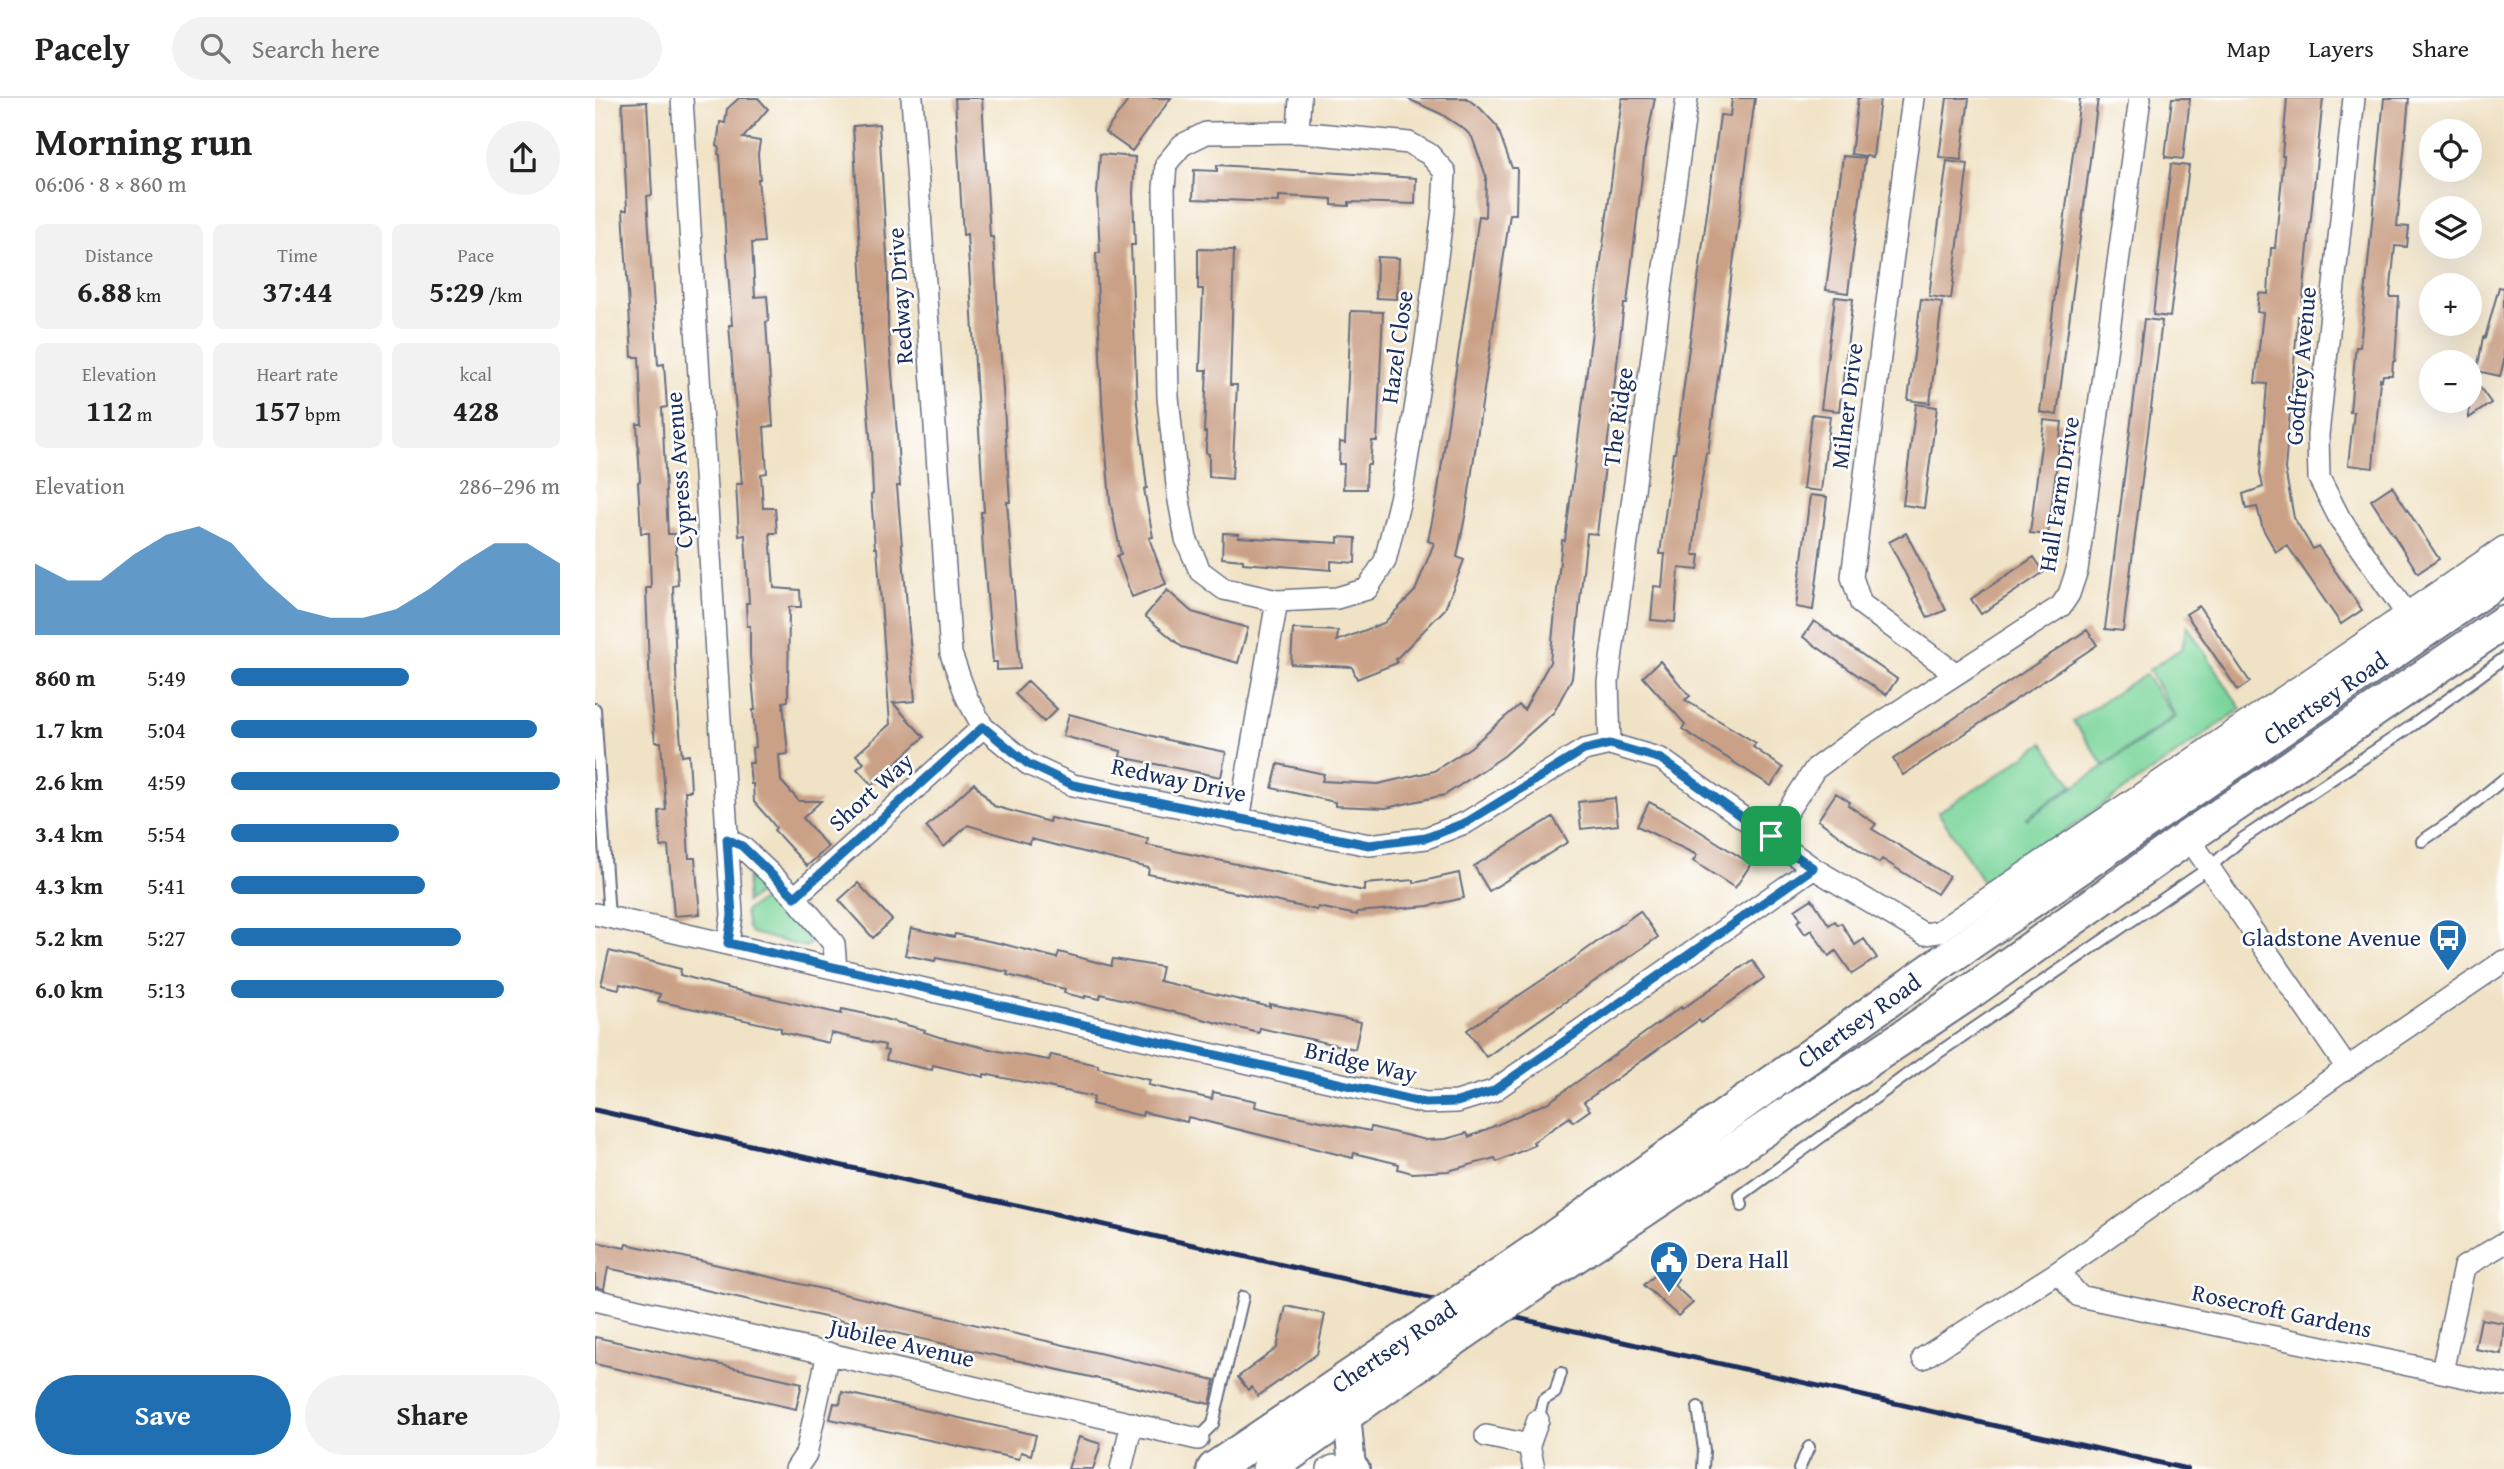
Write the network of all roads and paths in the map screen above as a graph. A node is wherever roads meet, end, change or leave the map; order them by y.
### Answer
1 (683, 98) edge
2 (912, 98) edge
3 (1300, 98) edge
4 (1687, 98) edge
5 (1913, 98) edge
6 (2140, 98) edge
7 (2354, 98) edge
8 (1298, 132) junction
9 (2504, 547) edge
10 (2504, 576) edge
11 (1277, 601) junction
12 (2406, 613) junction
13 (2504, 622) edge
14 (2504, 658) edge
15 (1955, 674) junction
16 (595, 709) edge
17 (983, 727) junction
18 (1610, 744) junction
19 (2504, 779) edge
20 (1239, 820) junction
21 (1771, 836) junction
22 (2188, 837) junction
23 (727, 839) junction
24 (2422, 841) dead end
25 (2210, 867) junction
26 (1813, 868) junction
27 (795, 897) junction
28 (602, 916) edge
29 (728, 943) junction
30 (2504, 961) edge
31 (837, 969) junction
32 (2347, 1068) junction
33 (1742, 1205) dead end
34 (2504, 1242) edge
35 (1543, 1262) junction
36 (2058, 1272) junction
37 (1243, 1297) dead end
38 (595, 1300) edge
39 (828, 1353) junction
40 (1923, 1358) dead end
41 (1389, 1368) junction
42 (2442, 1372) junction
43 (1561, 1373) dead end
44 (2504, 1385) edge
45 (1698, 1407) dead end
46 (1347, 1413) junction
47 (1538, 1420) joint
48 (1132, 1423) junction
49 (1486, 1436) dead end
50 (1198, 1439) joint
51 (1529, 1445) junction
52 (1809, 1447) dead end
53 (796, 1469) edge
54 (1121, 1469) edge
55 (1214, 1469) edge
56 (1269, 1469) edge
57 (1328, 1469) edge
58 (1354, 1469) edge
59 (1534, 1469) edge
60 (1703, 1469) edge
61 (1799, 1469) edge

1 - 23 street, Cypress Avenue
2 - 17 street, Redway Drive
3 - 8 street
4 - 18 street, The Ridge
5 - 15 street, Milner Drive
6 - 15 street, Hall Farm Drive
7 - 12 street, Godfrey Avenue
8 - 11 street, Hazel Close
8 - 11 street, Hazel Close
9 - 12 street
10 - 35 highway, Chertsey Road
11 - 20 street
12 - 26 street
13 - 22 highway, Chertsey Road
14 - 25 lane
15 - 21 street, Hall Farm Drive
16 - 28 lane
17 - 20 street, Redway Drive
17 - 27 street, Short Way
18 - 20 street, Redway Drive
18 - 21 street
19 - 24 lane
21 - 26 street
22 - 25 street
22 - 35 highway, Chertsey Road
23 - 27 street
23 - 29 street, Cypress Avenue
25 - 32 street
25 - 33 lane
26 - 31 street, Bridge Way
27 - 31 street
28 - 29 street, Bridge Way
29 - 31 street, Bridge Way
30 - 32 street
32 - 36 street
34 - 42 street
35 - 41 highway, Chertsey Road, bridge
36 - 40 street
36 - 42 street, Rosecroft Gardens
37 - 50 lane
38 - 39 street, Jubilee Avenue
39 - 48 street, Jubilee Avenue
39 - 53 street
41 - 46 highway, Chertsey Road
41 - 55 highway, Chertsey Road
42 - 44 street, Rosecroft Gardens
43 - 47 lane
45 - 60 lane
46 - 56 highway, Chertsey Road
46 - 58 street
47 - 51 street
48 - 50 street, Jubilee Avenue
48 - 54 street
49 - 51 street
51 - 59 street
52 - 61 lane
57 - 58 street

